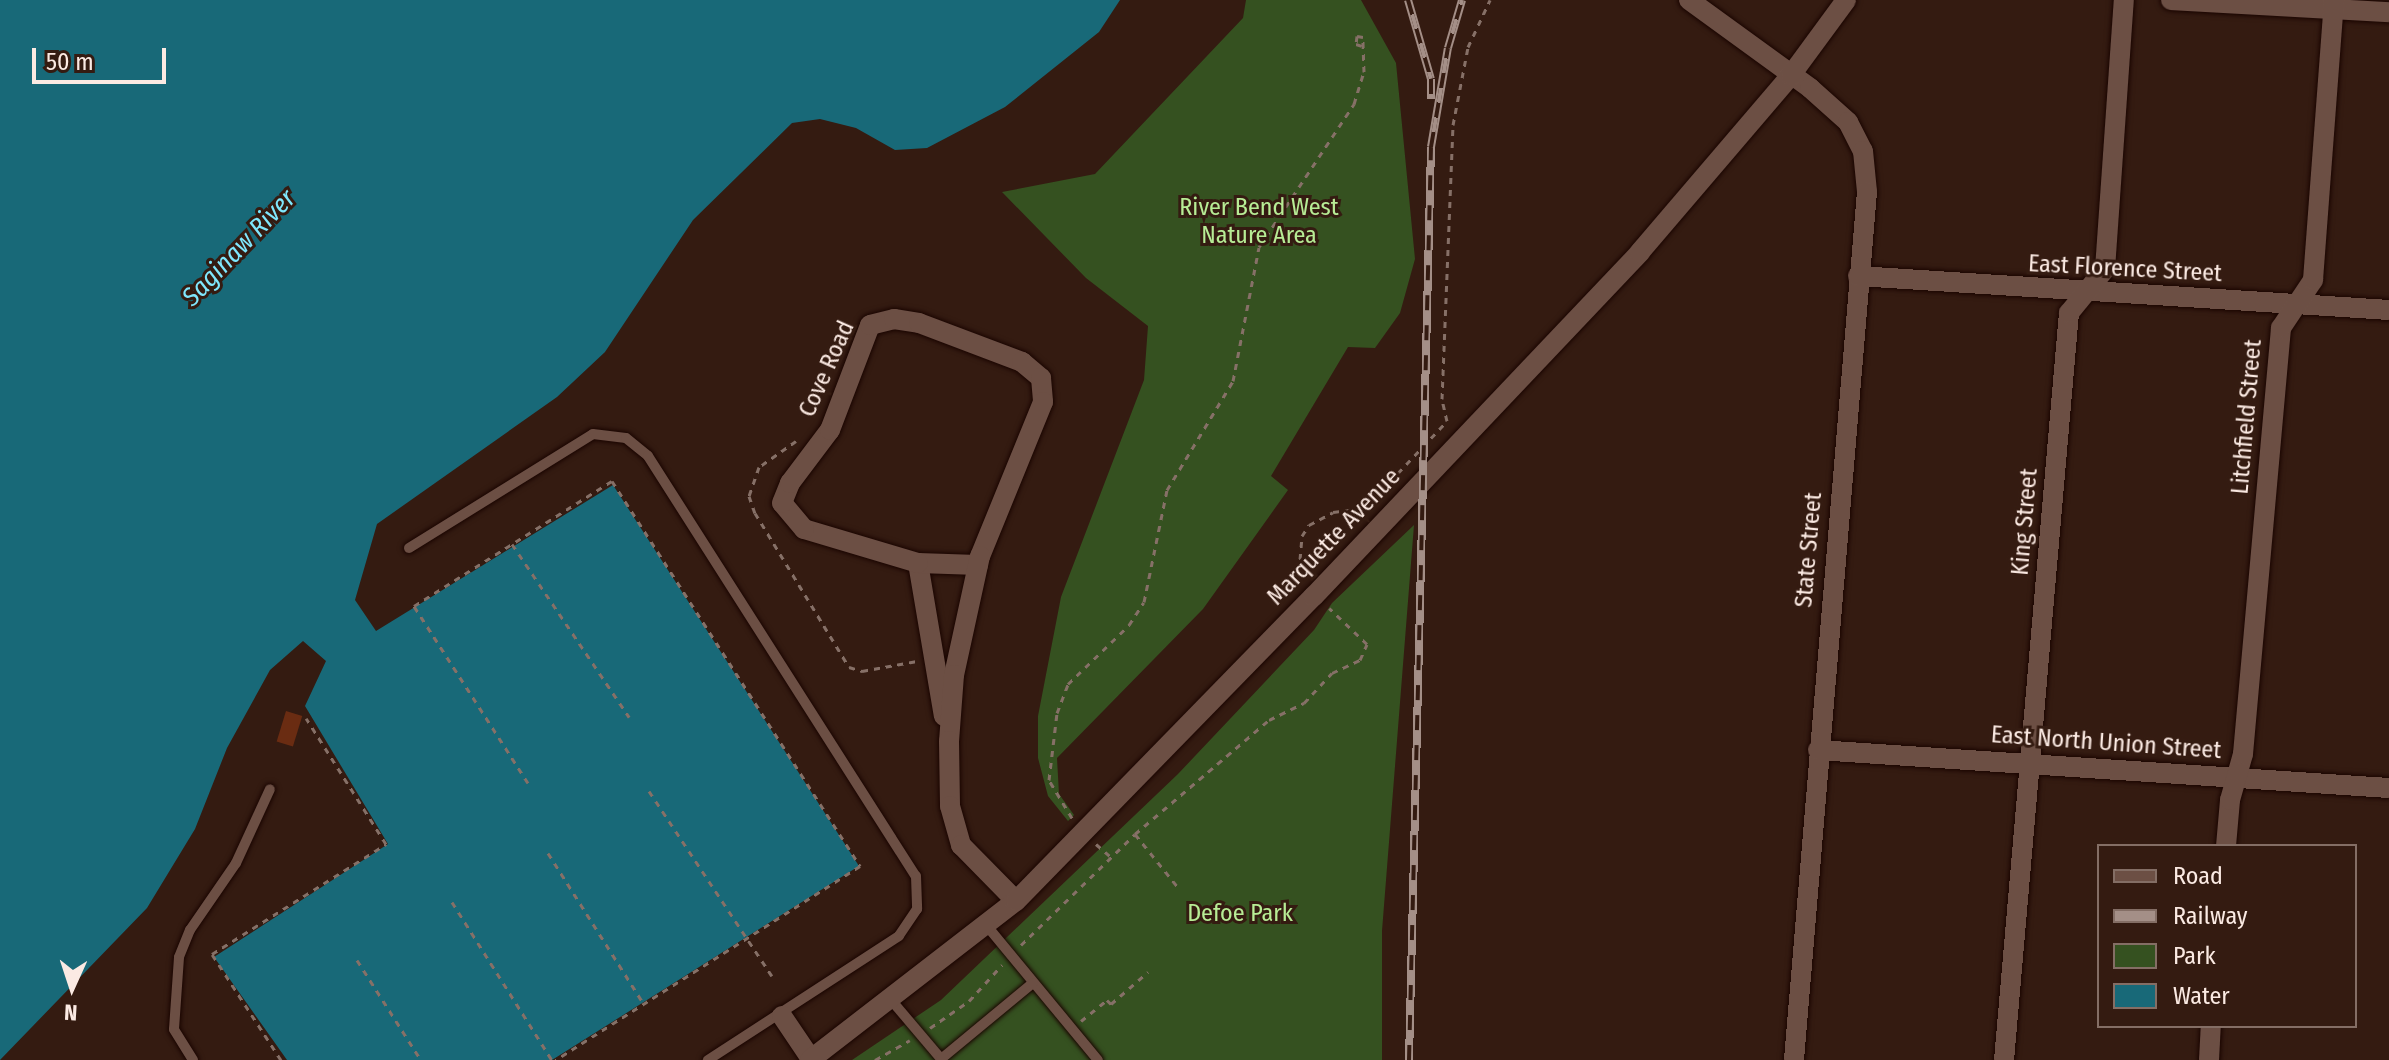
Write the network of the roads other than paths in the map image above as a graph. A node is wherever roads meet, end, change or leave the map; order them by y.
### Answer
1 (1689, 0) edge
2 (1846, 0) edge
3 (2124, 0) edge
4 (2171, 0) edge
5 (2334, 4) edge
6 (2389, 12) edge
7 (1791, 75) junction
8 (1858, 276) junction
9 (2087, 293) junction
10 (2298, 305) junction
11 (2389, 310) edge
12 (409, 548) dead end
13 (918, 563) junction
14 (978, 565) junction
15 (949, 741) junction
16 (1818, 750) junction
17 (2029, 764) junction
18 (2236, 779) junction
19 (2389, 788) edge
20 (270, 789) dead end
21 (2226, 844) edge
22 (1016, 901) junction
23 (987, 926) junction
24 (1033, 983) junction
25 (892, 1001) junction
26 (782, 1016) junction
27 (2211, 1028) edge
28 (942, 1059) edge
29 (193, 1060) edge
30 (708, 1060) edge
31 (811, 1060) edge
32 (1098, 1060) edge
33 (1794, 1060) edge
34 (2004, 1060) edge
35 (2209, 1060) edge

1 - 7 street, State Street
2 - 7 street, Marquette Avenue
3 - 9 street, King Street
4 - 5 street
5 - 6 street
5 - 10 street, Litchfield Street
7 - 8 street, State Street
7 - 22 street, Marquette Avenue
8 - 9 street, East Florence Street
8 - 16 street, State Street
9 - 10 street, East Florence Street
9 - 17 street, King Street
10 - 11 street, East Florence Street
10 - 18 street, Litchfield Street
12 - 26 lane
13 - 14 street, Cove Road
13 - 14 street, Cove Road
13 - 15 street, Cove Road
14 - 15 street, Cove Road
15 - 22 street, Cove Road
16 - 17 street, East North Union Street
16 - 33 street, State Street
17 - 18 street, East North Union Street
17 - 34 street, King Street
18 - 19 street, East North Union Street
18 - 21 street, Litchfield Street
20 - 29 lane
22 - 23 street, Marquette Avenue
23 - 24 lane
23 - 25 street, Marquette Avenue
24 - 28 lane
24 - 32 lane
25 - 28 lane
25 - 31 street, Marquette Avenue
26 - 30 lane
26 - 31 street
27 - 35 street

